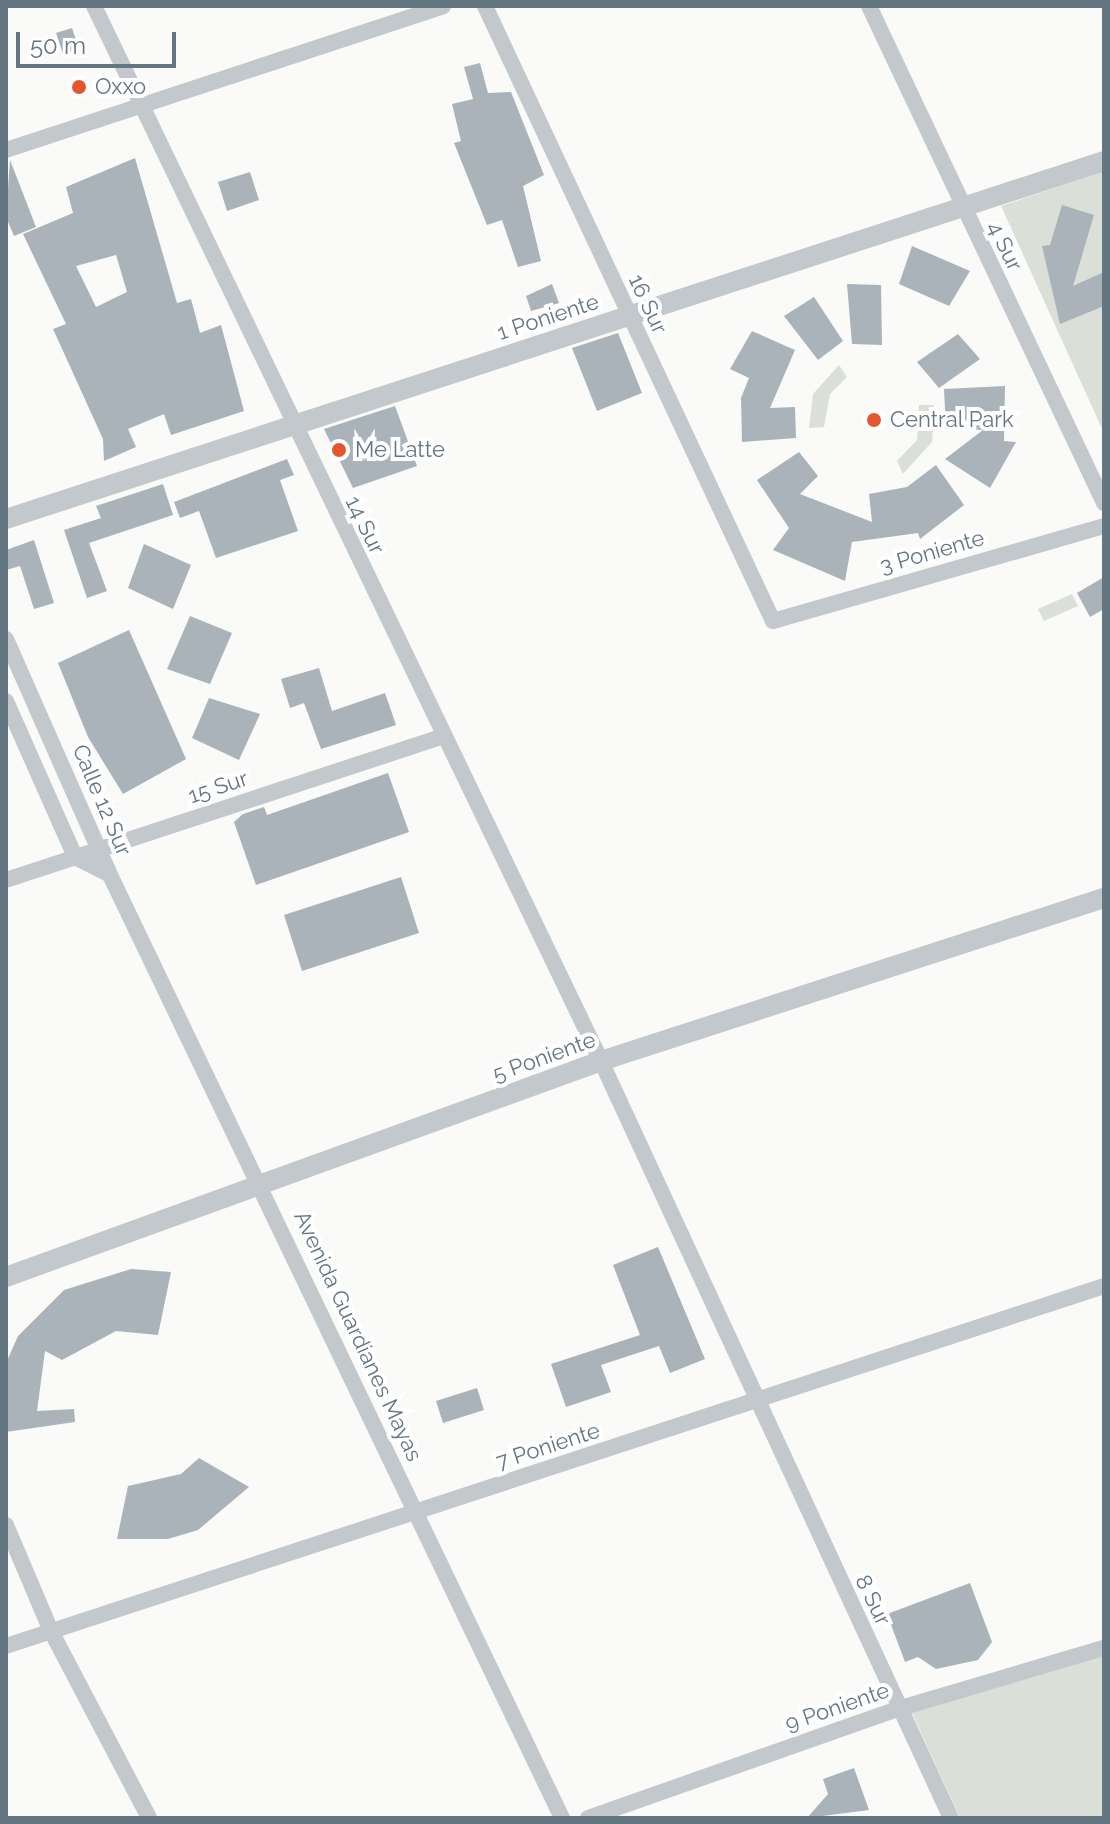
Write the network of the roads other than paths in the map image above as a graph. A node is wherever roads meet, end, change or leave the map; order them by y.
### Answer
1 (94, 6) edge
2 (443, 6) edge
3 (485, 6) edge
4 (869, 6) edge
5 (144, 104) junction
6 (6, 150) edge
7 (1104, 161) edge
8 (962, 208) junction
9 (629, 316) junction
10 (292, 426) junction
11 (1104, 503) edge
12 (6, 519) edge
13 (1104, 526) edge
14 (773, 621) joint
15 (6, 639) edge
16 (6, 701) edge
17 (444, 736) junction
18 (103, 849) junction
19 (75, 857) junction
20 (110, 875) junction
21 (6, 880) edge
22 (1104, 898) edge
23 (601, 1061) junction
24 (263, 1187) junction
25 (6, 1277) edge
26 (1104, 1286) edge
27 (752, 1402) junction
28 (420, 1509) junction
29 (6, 1525) edge
30 (51, 1631) junction
31 (6, 1646) edge
32 (1104, 1648) edge
33 (901, 1708) junction
34 (149, 1818) edge
35 (562, 1818) edge
36 (588, 1818) edge
37 (951, 1818) edge

1 - 5 street, 14 Sur
2 - 5 street
3 - 9 street, 16 Sur
4 - 8 street, 4 Sur
5 - 6 street
5 - 10 street, 14 Sur
7 - 8 street, 1 Poniente
8 - 9 street, 1 Poniente
8 - 11 street, 4 Sur
9 - 10 street, 1 Poniente
9 - 14 street, 16 Sur
10 - 12 street, 1 Poniente
10 - 17 street, 14 Sur
13 - 14 street, 3 Poniente
15 - 18 street, Calle 12 Sur
16 - 19 street
17 - 18 street, 15 Sur
17 - 23 street, 14 Sur
18 - 19 street, 15 Sur
18 - 20 street, Calle 12 Sur
19 - 20 street, Calle 12 Sur
19 - 21 street, 15 Sur
20 - 24 street, Avenida Guardianes Mayas
22 - 23 street, 5 Poniente
23 - 24 street, 5 Poniente
23 - 27 street, 8 Sur
24 - 25 street, 5 Poniente
24 - 28 street, Avenida Guardianes Mayas
26 - 27 street, 7 Poniente
27 - 28 street, 7 Poniente
27 - 33 street, 8 Sur
28 - 30 street, 7 Poniente
28 - 35 street, Avenida Guardianes Mayas
29 - 30 street
30 - 31 street, 7 Poniente
30 - 34 street
32 - 33 street, 9 Poniente
33 - 36 street, 9 Poniente
33 - 37 street, 8 Sur

